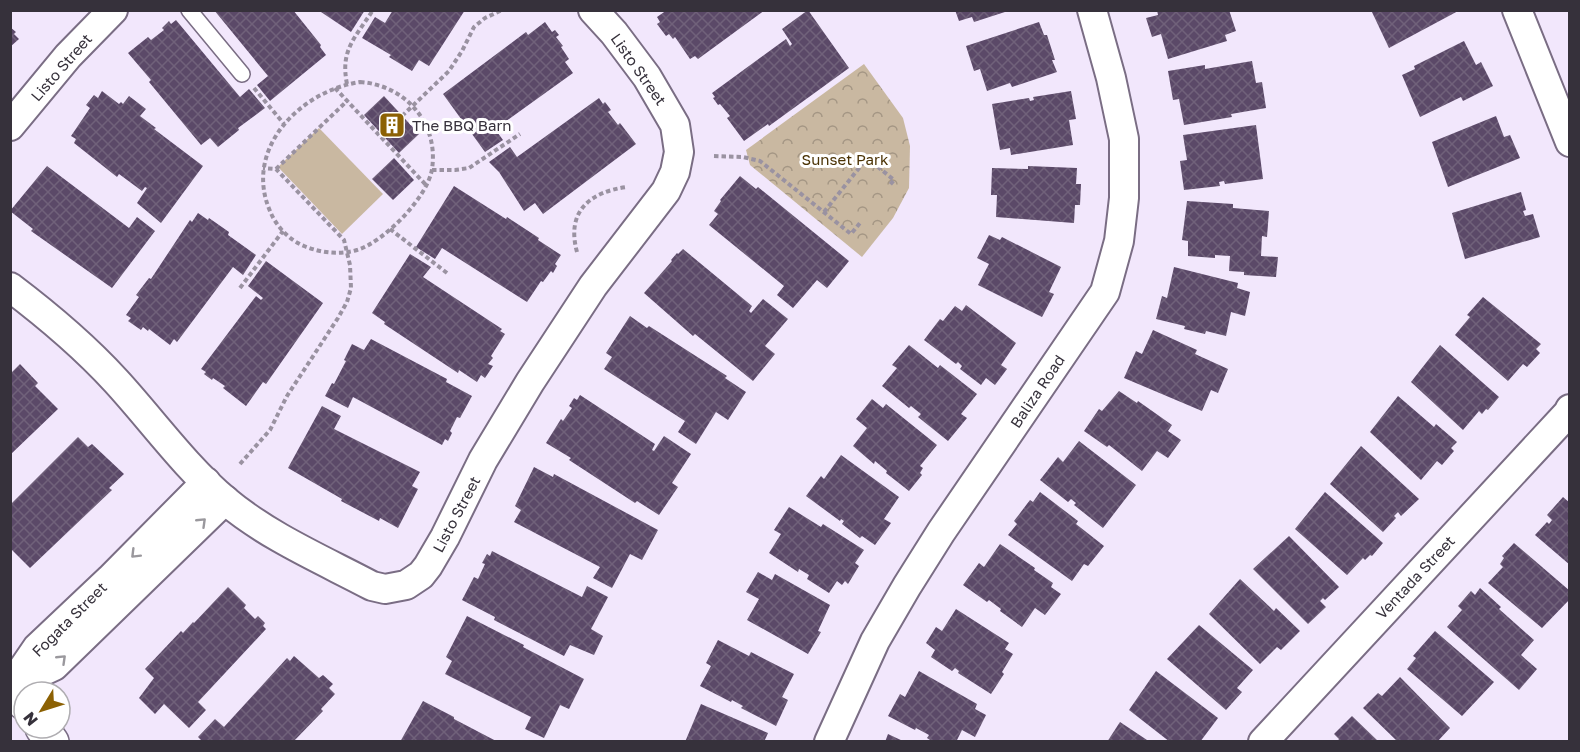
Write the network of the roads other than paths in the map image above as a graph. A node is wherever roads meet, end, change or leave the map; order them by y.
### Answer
1 (113, 10) edge
2 (189, 10) edge
3 (593, 10) edge
4 (1092, 10) edge
5 (1517, 10) edge
6 (242, 74) road end
7 (10, 126) edge
8 (1569, 142) edge
9 (10, 287) edge
10 (1569, 412) edge
11 (215, 491) junction
12 (11, 686) edge
13 (830, 741) edge
14 (1263, 741) edge

1 - 7 street, Listo Street
2 - 6 lane
3 - 11 street, Listo Street
4 - 13 street, Baliza Road
5 - 8 street
9 - 11 street, Listo Street
10 - 14 street, Ventada Street
11 - 12 street, Fogata Street

